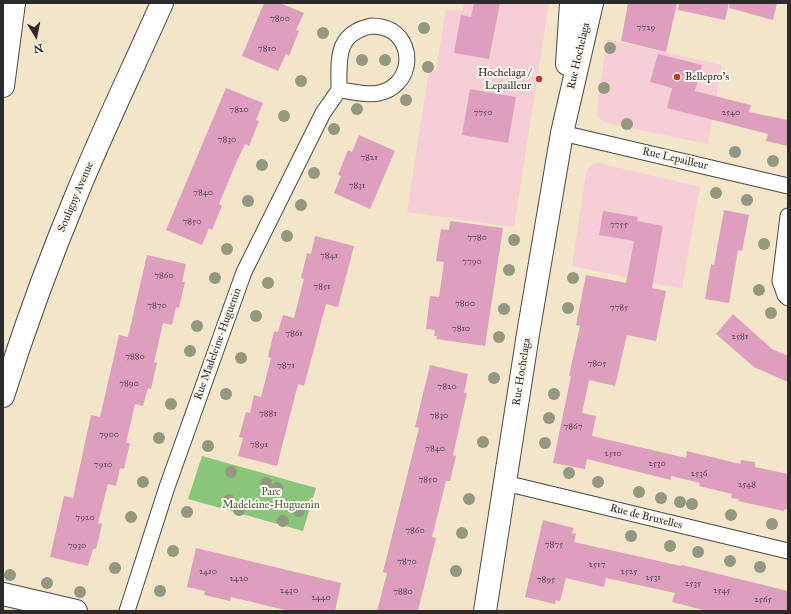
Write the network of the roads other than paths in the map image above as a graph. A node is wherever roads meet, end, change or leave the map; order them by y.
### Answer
1 (14, 3) edge
2 (162, 3) edge
3 (571, 3) edge
4 (592, 3) edge
5 (3, 86) edge
6 (339, 90) junction
7 (562, 133) junction
8 (788, 186) edge
9 (788, 216) edge
10 (788, 298) edge
11 (3, 396) edge
12 (505, 483) junction
13 (788, 551) edge
14 (3, 594) edge
15 (76, 611) edge
16 (126, 611) edge
17 (485, 611) edge

1 - 5 main road
2 - 11 main road, Souligny Avenue
3 - 7 main road, Rue Hochelaga
4 - 7 main road, Rue Hochelaga
6 - 6 street
6 - 16 street, Rue Madeleine-Huguenin
7 - 8 street, Rue Lepailleur
7 - 12 main road, Rue Hochelaga
9 - 10 street
12 - 13 street, Rue de Bruxelles
12 - 17 main road, Rue Hochelaga
14 - 15 main road

